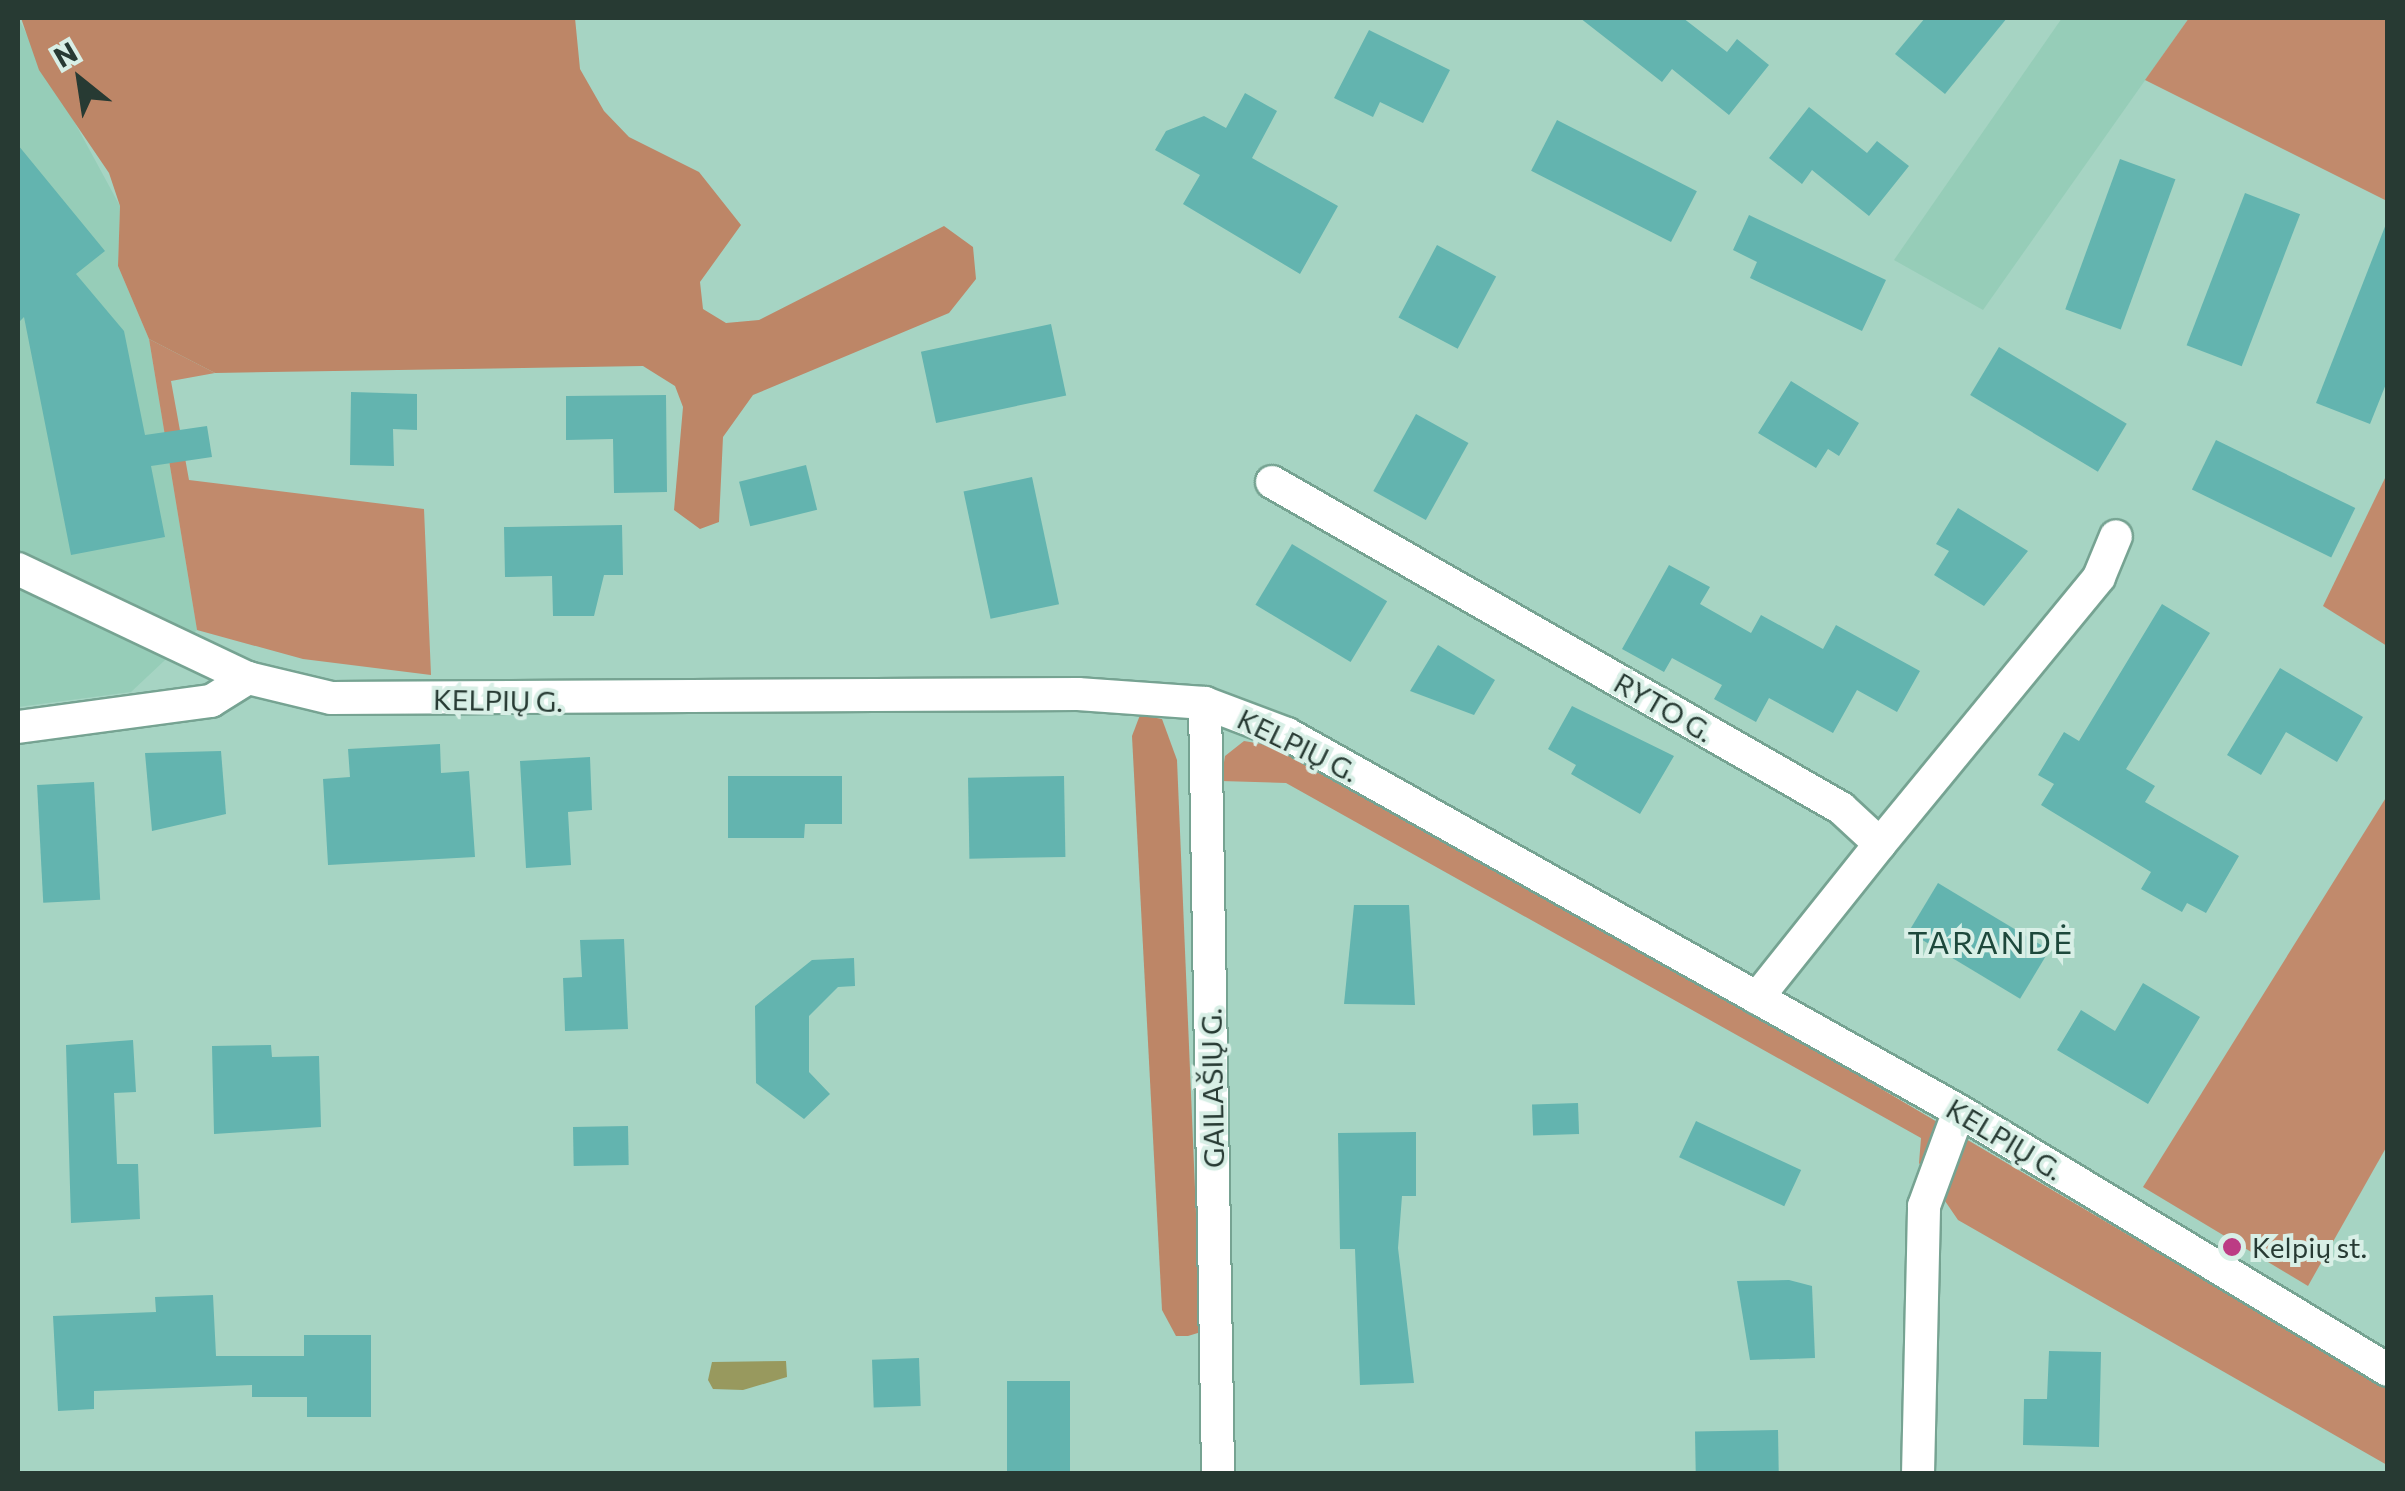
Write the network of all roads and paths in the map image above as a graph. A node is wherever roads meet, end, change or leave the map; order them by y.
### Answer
1 (1272, 482) dead end
2 (2116, 536) dead end
3 (18, 568) edge
4 (248, 678) junction
5 (1205, 703) junction
6 (18, 727) edge
7 (1880, 844) junction
8 (1758, 998) junction
9 (1959, 1111) junction
10 (2388, 1370) edge
11 (1218, 1474) edge
12 (1918, 1474) edge

1 - 7 street, RYTO G.
2 - 7 street
3 - 4 street, KELPIŲ G.
4 - 5 street, KELPIŲ G.
4 - 6 street
5 - 8 street, KELPIŲ G.
5 - 11 street, GAILAŠIŲ G.
7 - 8 street
8 - 9 street, KELPIŲ G.
9 - 10 street, KELPIŲ G.
9 - 12 street

